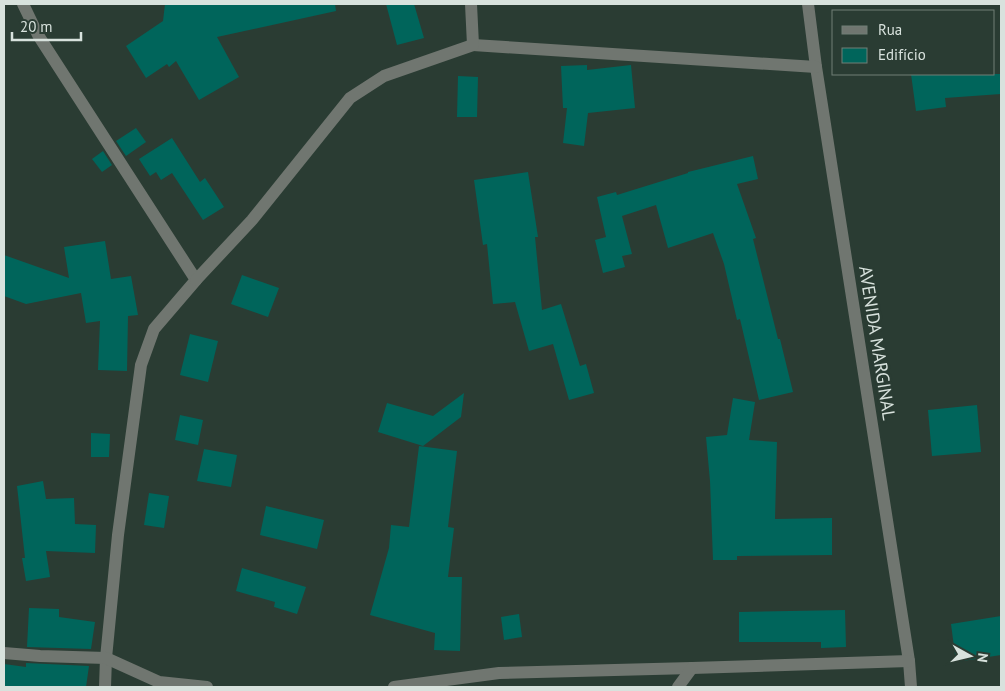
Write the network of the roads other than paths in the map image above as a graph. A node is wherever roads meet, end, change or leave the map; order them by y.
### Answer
1 (23, 4) edge
2 (471, 4) edge
3 (808, 4) edge
4 (473, 45) junction
5 (816, 67) junction
6 (196, 280) junction
7 (4, 653) edge
8 (106, 658) junction
9 (909, 660) junction
10 (692, 668) junction
11 (105, 687) edge
12 (207, 687) edge
13 (394, 687) edge
14 (678, 687) edge
15 (911, 687) edge

1 - 6 street
2 - 4 street
3 - 5 street, AVENIDA MARGINAL
4 - 5 street
4 - 6 street
5 - 9 street, AVENIDA MARGINAL
6 - 8 street
7 - 8 street
8 - 11 street
8 - 12 street
9 - 10 street
9 - 15 street, AVENIDA MARGINAL
10 - 13 street
10 - 14 street

